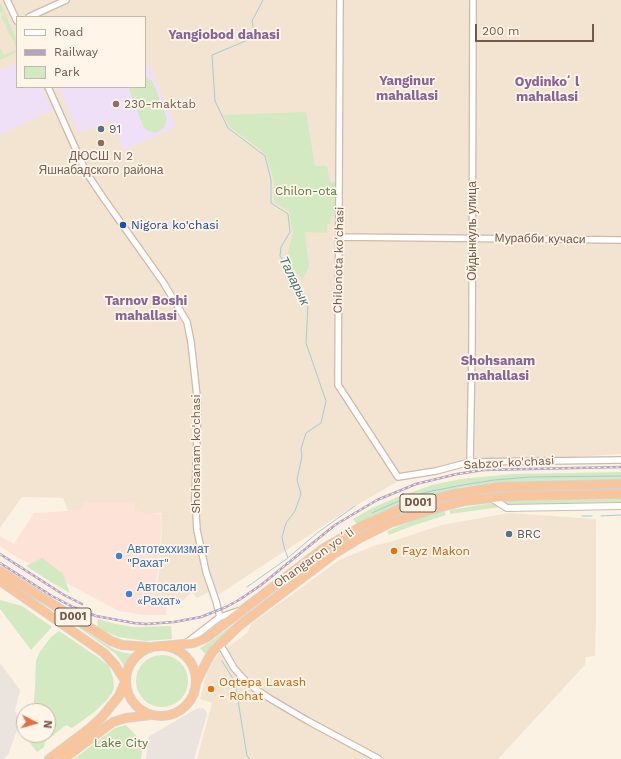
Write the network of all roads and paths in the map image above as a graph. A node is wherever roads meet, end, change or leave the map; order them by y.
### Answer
1 (7, 0) edge
2 (66, 0) edge
3 (340, 0) edge
4 (473, 0) edge
5 (31, 16) edge
6 (16, 19) edge
7 (48, 88) edge
8 (339, 237) junction
9 (472, 238) junction
10 (621, 240) edge
11 (621, 460) edge
12 (470, 462) junction
13 (398, 477) joint
14 (621, 484) edge
15 (621, 494) edge
16 (491, 498) junction
17 (621, 506) edge
18 (0, 571) edge
19 (0, 581) edge
20 (244, 610) junction
21 (220, 617) junction
22 (185, 644) junction
23 (220, 644) junction
24 (163, 646) junction
25 (152, 647) junction
26 (115, 665) junction
27 (126, 680) junction
28 (196, 684) junction
29 (112, 706) junction
30 (150, 715) junction
31 (49, 759) edge
32 (63, 759) edge
33 (379, 759) edge

1 - 6 street
2 - 5 street
3 - 8 street, Chilonota ko'chasi
4 - 9 street, Ойдынкуль улица
7 - 21 street, Shohsanam ko'chasi
8 - 9 street, Мурабби кучаси
8 - 13 street, Chilonota ko'chasi
9 - 10 street, Мурабби кучаси
9 - 12 street, Ойдынкуль улица
11 - 12 street, Sabzor ko'chasi
12 - 13 street, Sabzor ko'chasi
14 - 20 highway, Ohangaron yoʻli / D001
15 - 16 highway, Ohangaron yoʻli / D001
16 - 17 main road
16 - 23 highway, Ohangaron yoʻli / D001
18 - 25 highway, D001
19 - 26 highway, D001
20 - 21 street
20 - 22 highway, Ohangaron yoʻli / D001
21 - 22 street
22 - 24 highway, Ohangaron yoʻli / D001
23 - 28 highway, Ohangaron yoʻli / D001
23 - 33 street
24 - 25 highway, D001
24 - 28 highway, D001
25 - 27 highway, D001
26 - 27 highway, D001
26 - 29 highway
27 - 29 highway
27 - 30 highway, D001
28 - 30 highway, D001
29 - 31 highway
30 - 32 highway

